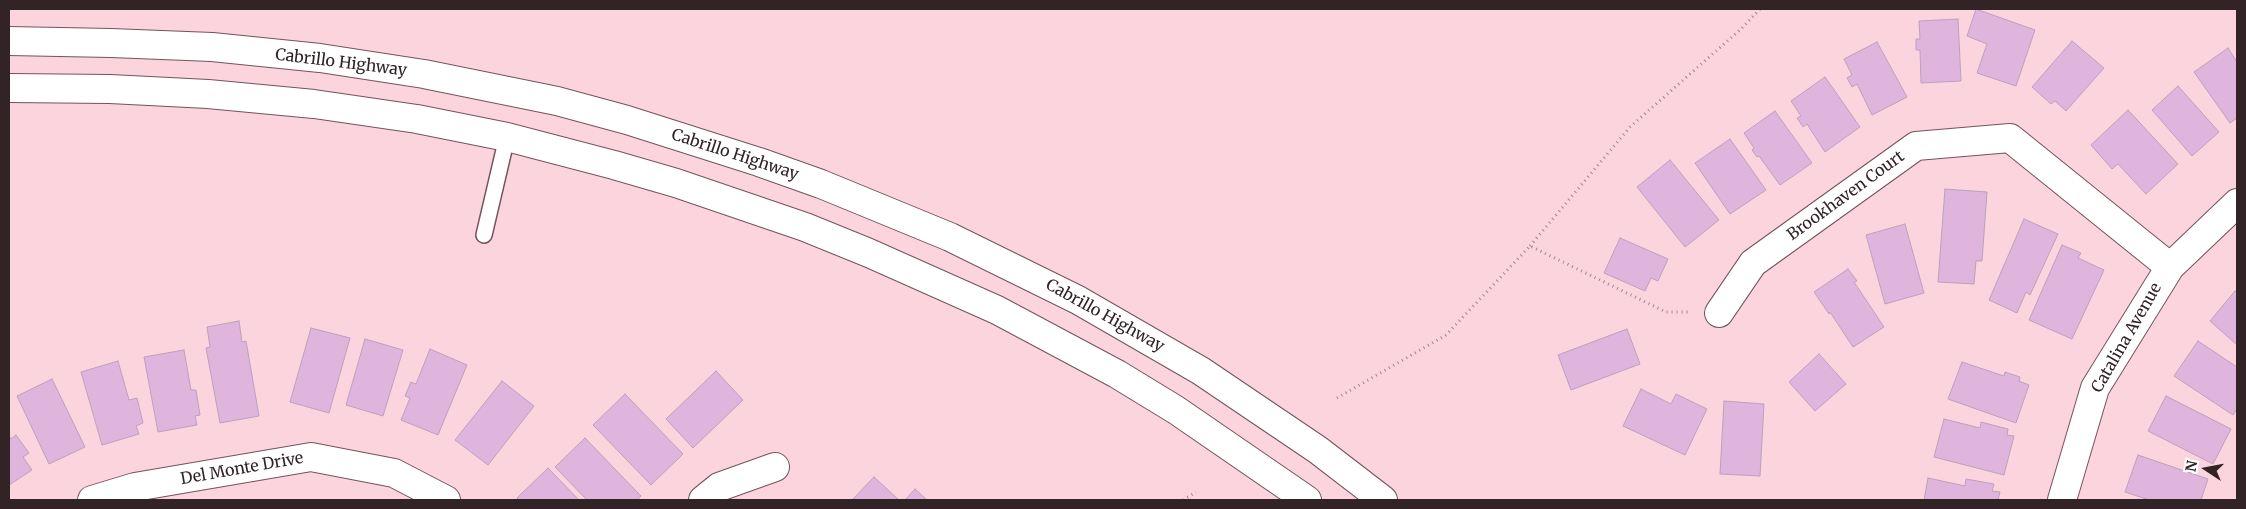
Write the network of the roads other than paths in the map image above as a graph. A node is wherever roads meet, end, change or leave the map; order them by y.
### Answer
1 (9, 41) edge
2 (9, 88) edge
3 (507, 138) junction
4 (2237, 203) edge
5 (484, 235) dead end
6 (2170, 267) junction
7 (1719, 313) road end
8 (775, 467) dead end
9 (92, 500) edge
10 (446, 500) edge
11 (704, 500) edge
12 (1307, 500) edge
13 (1383, 500) edge
14 (2062, 500) edge

1 - 13 main road, Cabrillo Highway
2 - 3 main road
3 - 5 lane
3 - 12 main road
4 - 6 main road, Catalina Avenue
6 - 7 main road, Brookhaven Court
6 - 14 main road, Catalina Avenue
8 - 11 main road
9 - 10 main road, Del Monte Drive

